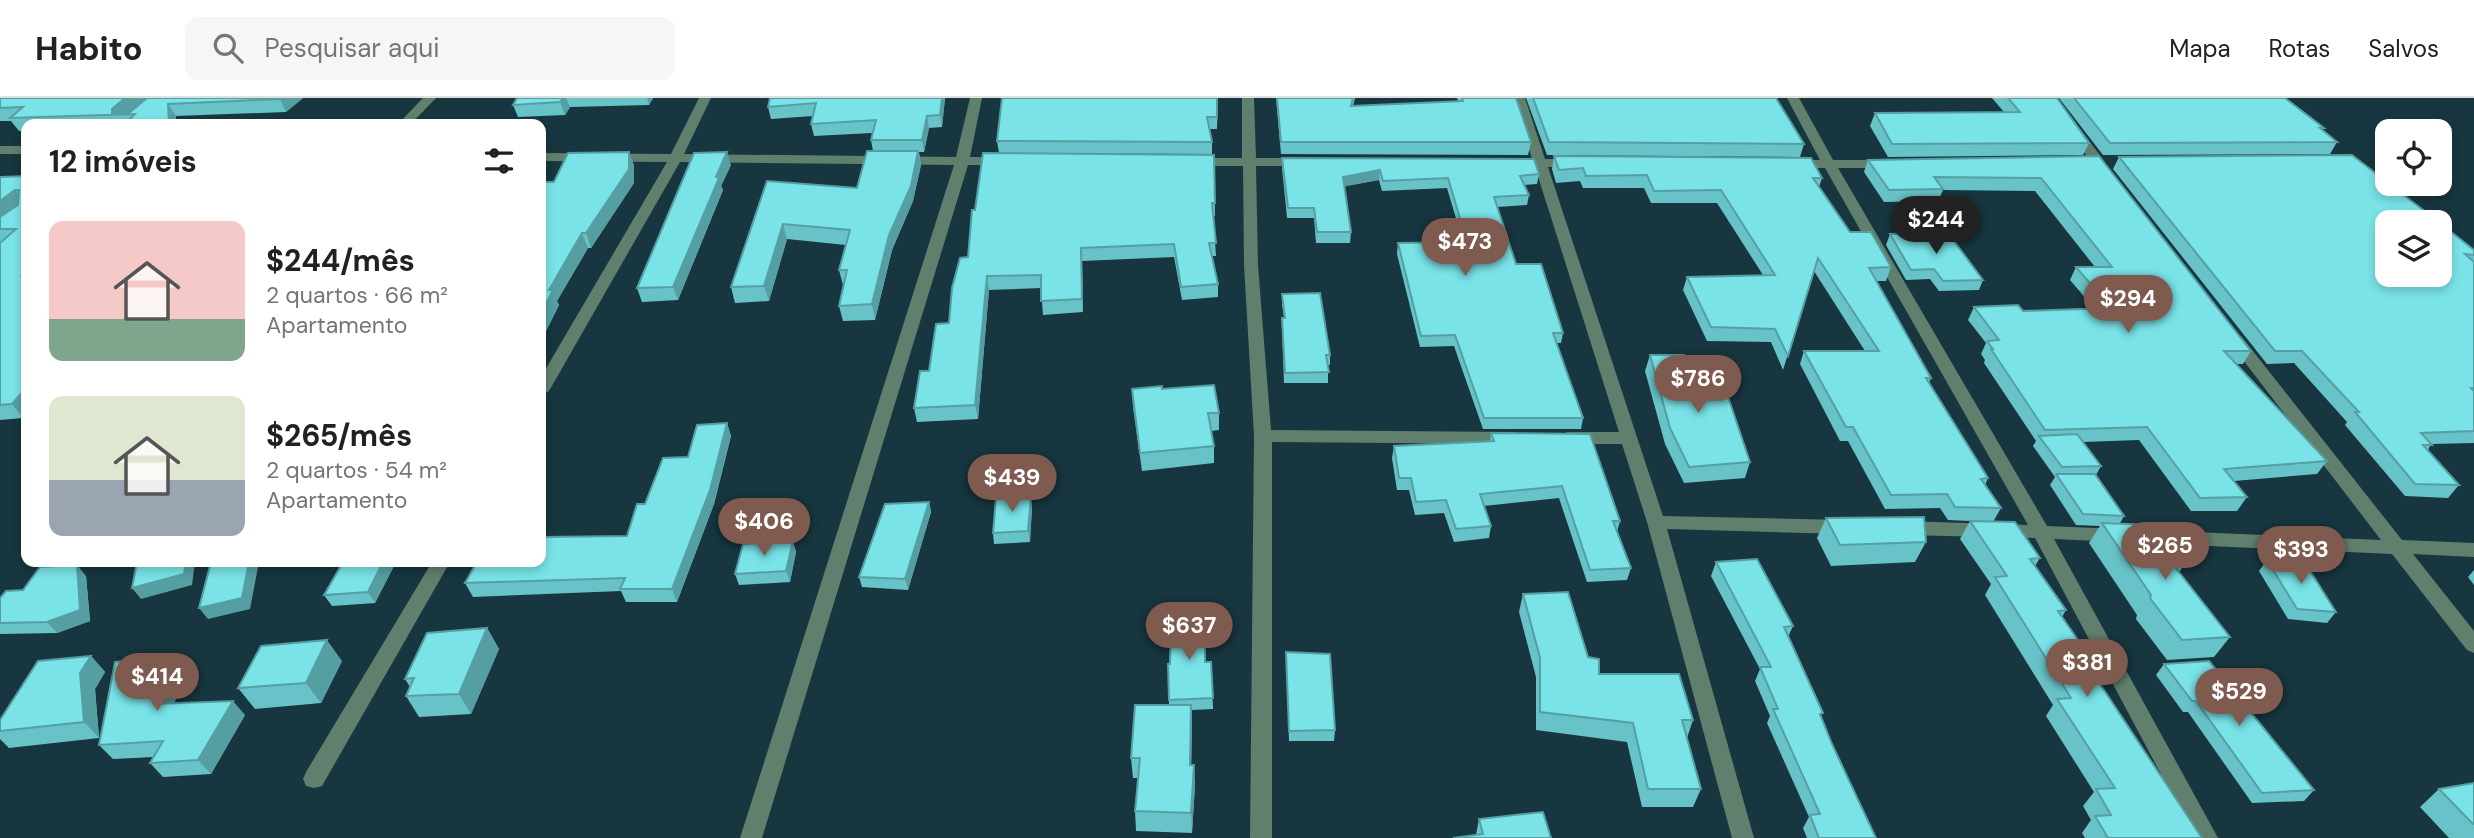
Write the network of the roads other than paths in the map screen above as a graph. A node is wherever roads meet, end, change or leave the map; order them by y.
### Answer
1 (430, 98) edge
2 (705, 98) edge
3 (976, 98) edge
4 (1248, 98) edge
5 (1519, 98) edge
6 (1793, 98) edge
7 (2052, 98) edge
8 (409, 119) edge
9 (0, 150) edge
10 (21, 150) edge
11 (546, 157) edge
12 (675, 160) junction
13 (962, 161) junction
14 (1016, 161) edge
15 (1180, 162) edge
16 (1248, 162) junction
17 (1317, 162) edge
18 (1497, 163) edge
19 (1539, 163) junction
20 (1594, 163) edge
21 (1910, 163) edge
22 (2071, 163) edge
23 (1774, 164) edge
24 (1829, 164) junction
25 (2226, 327) edge
26 (546, 382) edge
27 (1263, 436) junction
28 (1626, 438) junction
29 (1656, 522) junction
30 (1862, 527) edge
31 (1890, 528) edge
32 (2041, 532) junction
33 (2397, 547) junction
34 (2474, 550) edge
35 (438, 567) edge
36 (2474, 645) edge
37 (314, 779) dead end
38 (751, 838) edge
39 (1261, 838) edge
40 (1743, 838) edge
41 (2207, 838) edge

1 - 8 street
2 - 12 street
3 - 13 street
4 - 16 street
5 - 19 street
6 - 24 street
7 - 22 street
9 - 10 street
11 - 12 street
12 - 13 street
12 - 26 street
13 - 14 street
13 - 38 street
15 - 16 street
16 - 17 street
16 - 27 street
18 - 19 street
19 - 20 street
19 - 28 street
21 - 24 street
23 - 24 street
24 - 32 street
25 - 33 street
27 - 28 street
27 - 39 street
28 - 29 street
29 - 30 street
29 - 40 street
31 - 32 street
32 - 33 street
32 - 41 street
33 - 34 street
33 - 36 street
35 - 37 street

